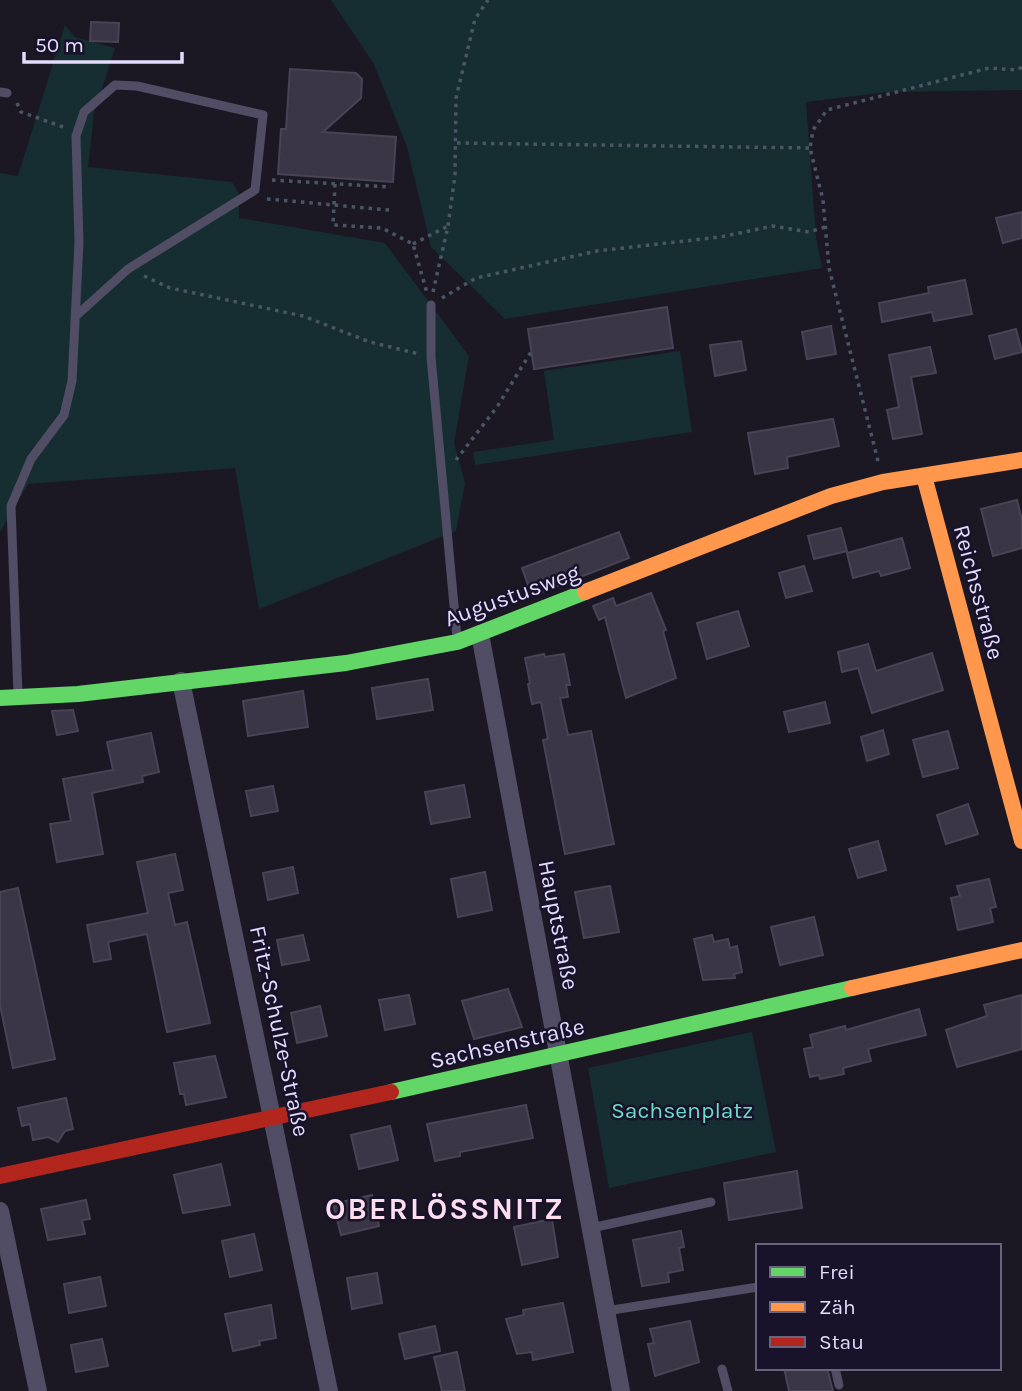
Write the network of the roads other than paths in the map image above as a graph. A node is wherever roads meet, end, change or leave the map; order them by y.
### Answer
1 (431, 305) road end
2 (77, 315) junction
3 (1022, 460) edge
4 (924, 476) junction
5 (480, 634) junction
6 (457, 642) junction
7 (181, 681) junction
8 (18, 697) junction
9 (0, 698) edge
10 (1022, 841) edge
11 (1022, 950) edge
12 (558, 1055) junction
13 (274, 1118) junction
14 (0, 1176) edge
15 (711, 1202) dead end
16 (0, 1211) edge
17 (591, 1228) junction
18 (756, 1287) edge
19 (606, 1311) junction
20 (722, 1369) dead end
21 (835, 1370) edge
22 (839, 1385) dead end
23 (38, 1391) edge
24 (329, 1391) edge
25 (621, 1391) edge
26 (728, 1391) edge

1 - 6 lane
2 - 2 lane
2 - 8 lane
3 - 4 street, Augustusweg
4 - 5 street, Augustusweg
4 - 10 street, Reichsstraße
5 - 6 street, Augustusweg
5 - 12 street, Hauptstraße
6 - 7 street, Augustusweg
7 - 8 street, Augustusweg
7 - 13 street, Fritz-Schulze-Straße
8 - 9 street, Augustusweg
11 - 12 street, Sachsenstraße
12 - 13 street, Sachsenstraße
12 - 17 street, Hauptstraße
13 - 14 street, Sachsenstraße
13 - 24 street, Fritz-Schulze-Straße
15 - 17 lane
16 - 23 street
17 - 19 street, Hauptstraße
18 - 19 lane
19 - 25 street, Hauptstraße
20 - 26 lane
21 - 22 lane

